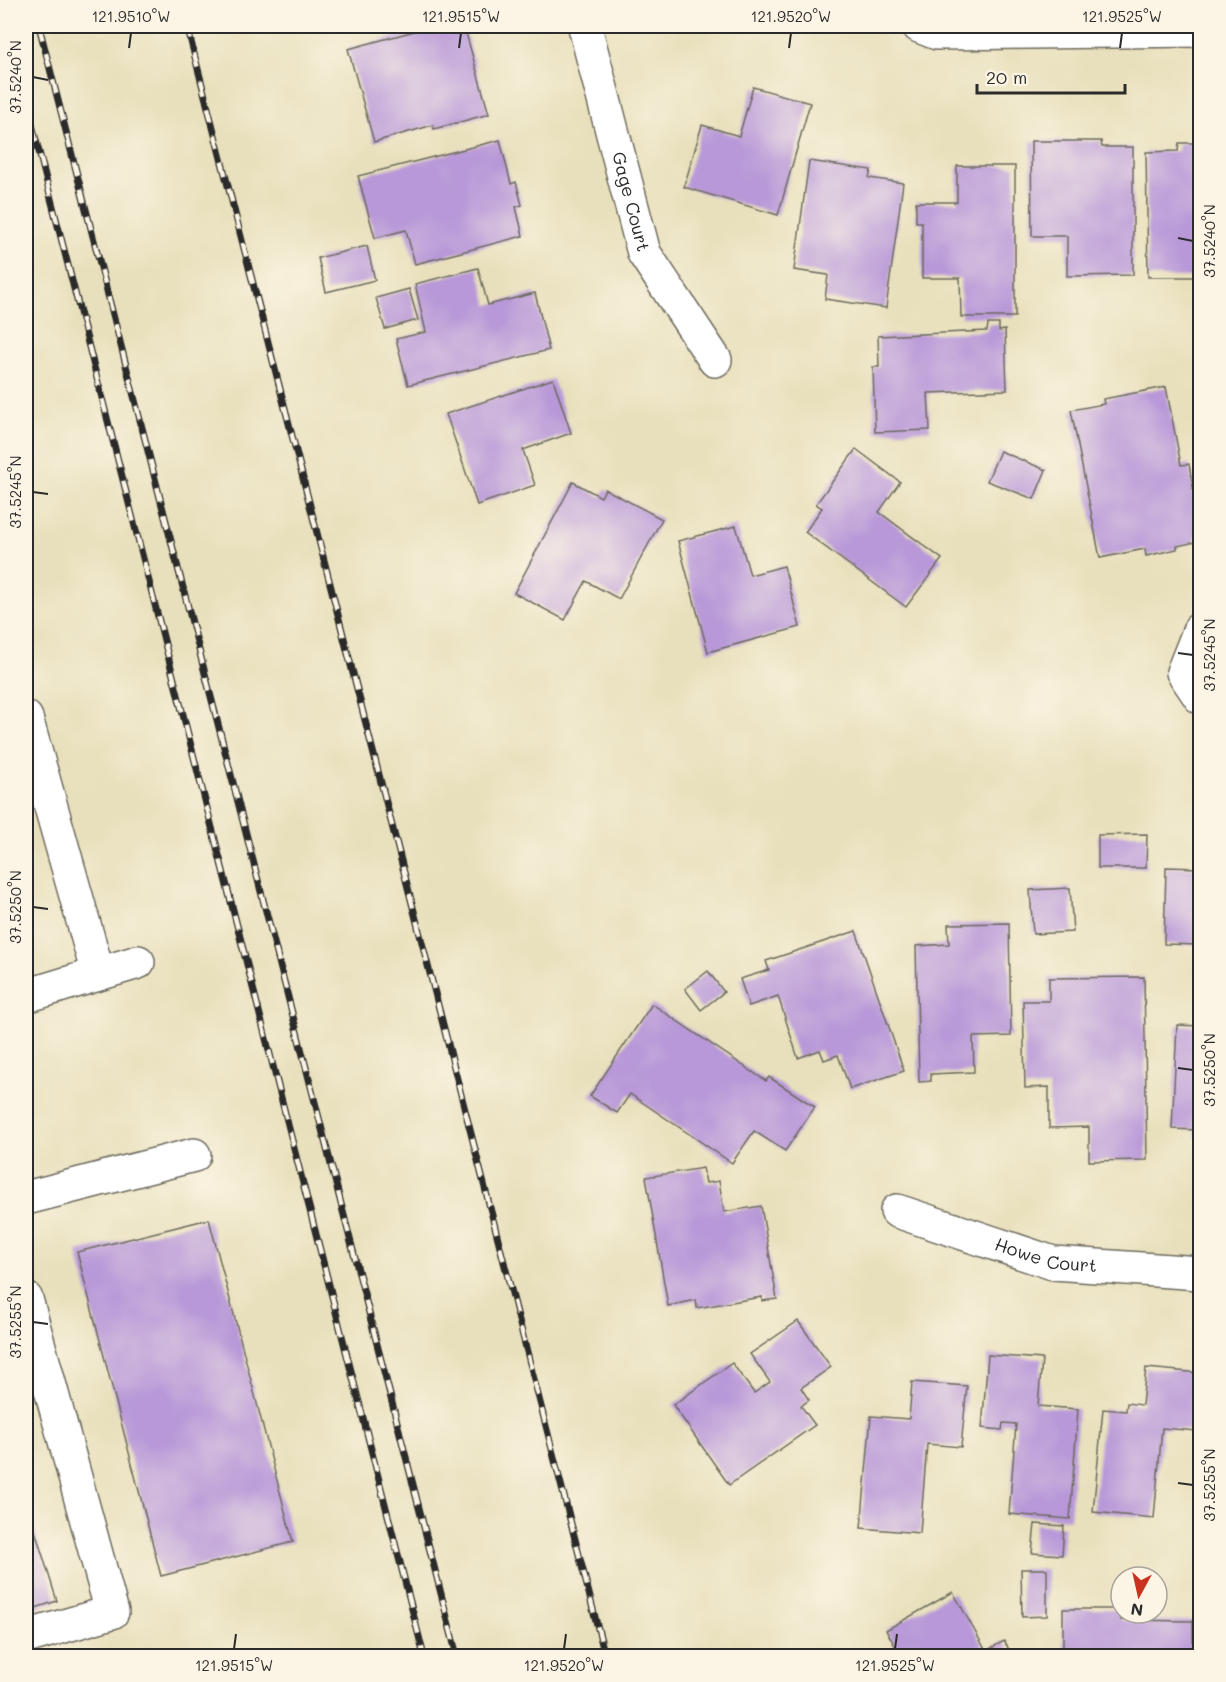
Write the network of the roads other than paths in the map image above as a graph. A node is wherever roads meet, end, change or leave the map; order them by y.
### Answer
1 (586, 26) edge
2 (919, 26) edge
3 (1200, 30) edge
4 (715, 360) dead end
5 (1200, 629) edge
6 (1200, 697) edge
7 (26, 718) edge
8 (138, 962) dead end
9 (98, 974) junction
10 (26, 996) edge
11 (194, 1155) dead end
12 (26, 1197) edge
13 (897, 1211) dead end
14 (1200, 1272) edge
15 (26, 1299) edge
16 (26, 1637) edge

1 - 4 street, Gage Court
2 - 3 street
5 - 6 street
7 - 9 street
8 - 9 street
9 - 10 street
11 - 12 street
13 - 14 street, Howe Court
15 - 16 street

